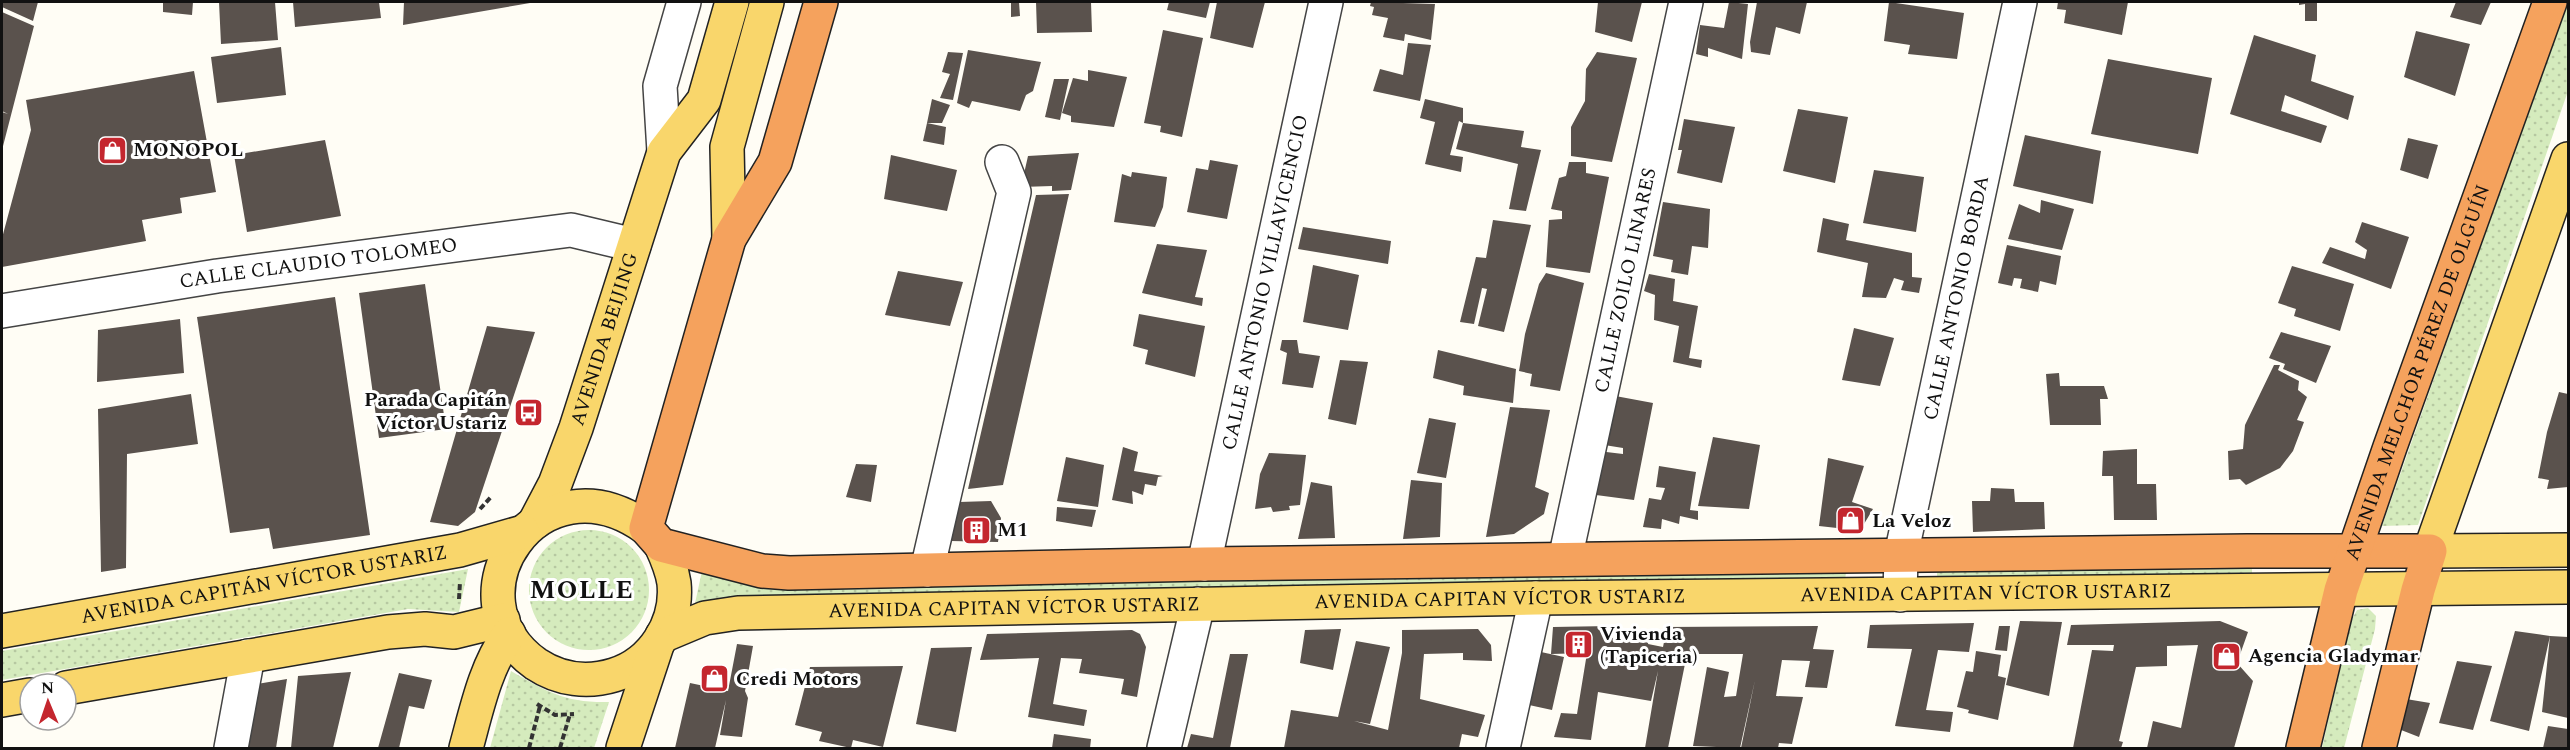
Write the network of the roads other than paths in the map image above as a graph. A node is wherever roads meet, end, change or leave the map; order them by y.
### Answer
1 (684, 2) edge
2 (732, 2) edge
3 (767, 2) edge
4 (821, 2) edge
5 (1326, 2) edge
6 (1686, 2) edge
7 (2020, 2) edge
8 (2550, 2) edge
9 (663, 152) junction
10 (2568, 159) edge
11 (1002, 162) dead end
12 (729, 239) junction
13 (634, 244) junction
14 (2, 311) edge
15 (529, 527) junction
16 (653, 536) junction
17 (2568, 550) edge
18 (2354, 551) junction
19 (2430, 551) junction
20 (1901, 555) junction
21 (1565, 559) junction
22 (1204, 564) junction
23 (927, 570) junction
24 (2568, 587) edge
25 (2341, 590) junction
26 (2418, 590) junction
27 (1900, 595) junction
28 (1536, 598) junction
29 (1198, 603) junction
30 (506, 627) junction
31 (2, 631) edge
32 (660, 640) junction
33 (248, 656) junction
34 (78, 686) edge
35 (18, 697) edge
36 (2, 700) edge
37 (231, 748) edge
38 (466, 748) edge
39 (623, 748) edge
40 (1164, 748) edge
41 (1503, 748) edge
42 (2303, 748) edge
43 (2379, 748) edge

1 - 9 street, AVENIDA BEIJING
2 - 9 main road, AVENIDA BEIJING
3 - 12 main road
4 - 12 highway
5 - 22 street, CALLE ANTONIO VILLAVICENCIO
6 - 21 street, CALLE ZOILO LINARES
7 - 20 street, CALLE ANTONIO BORDA
8 - 18 highway, AVENIDA MELCHOR PÉREZ DE OLGUÍN
9 - 13 main road, AVENIDA BEIJING
10 - 19 main road
11 - 23 street
12 - 16 highway
13 - 14 street, CALLE CLAUDIO TOLOMEO
13 - 15 main road, AVENIDA BEIJING
15 - 16 main road
15 - 30 main road
15 - 31 main road, AVENIDA CAPITÁN VÍCTOR USTARIZ
16 - 23 highway, AVENIDA CAPITAN VÍCTOR USTARIZ
16 - 32 main road
17 - 19 main road
18 - 19 highway
18 - 20 highway, AVENIDA CAPITAN VÍCTOR USTARIZ
18 - 25 highway, AVENIDA MELCHOR PÉREZ DE OLGUÍN
19 - 26 highway
20 - 21 highway, AVENIDA CAPITAN VÍCTOR USTARIZ
20 - 27 street, CALLE ANTONIO BORDA
21 - 22 highway, AVENIDA CAPITAN VÍCTOR USTARIZ
22 - 23 highway, AVENIDA CAPITAN VÍCTOR USTARIZ
24 - 26 main road
25 - 26 main road
25 - 27 main road, AVENIDA CAPITAN VÍCTOR USTARIZ
25 - 42 highway, AVENIDA MELCHOR PÉREZ DE OLGUÍN
26 - 43 highway
27 - 28 main road, AVENIDA CAPITAN VÍCTOR USTARIZ
28 - 29 main road, AVENIDA CAPITAN VÍCTOR USTARIZ
28 - 41 street
29 - 32 main road, AVENIDA CAPITAN VÍCTOR USTARIZ
29 - 40 street
30 - 32 main road
30 - 33 main road
30 - 38 main road
32 - 39 main road
33 - 34 main road
33 - 37 street
35 - 36 main road

